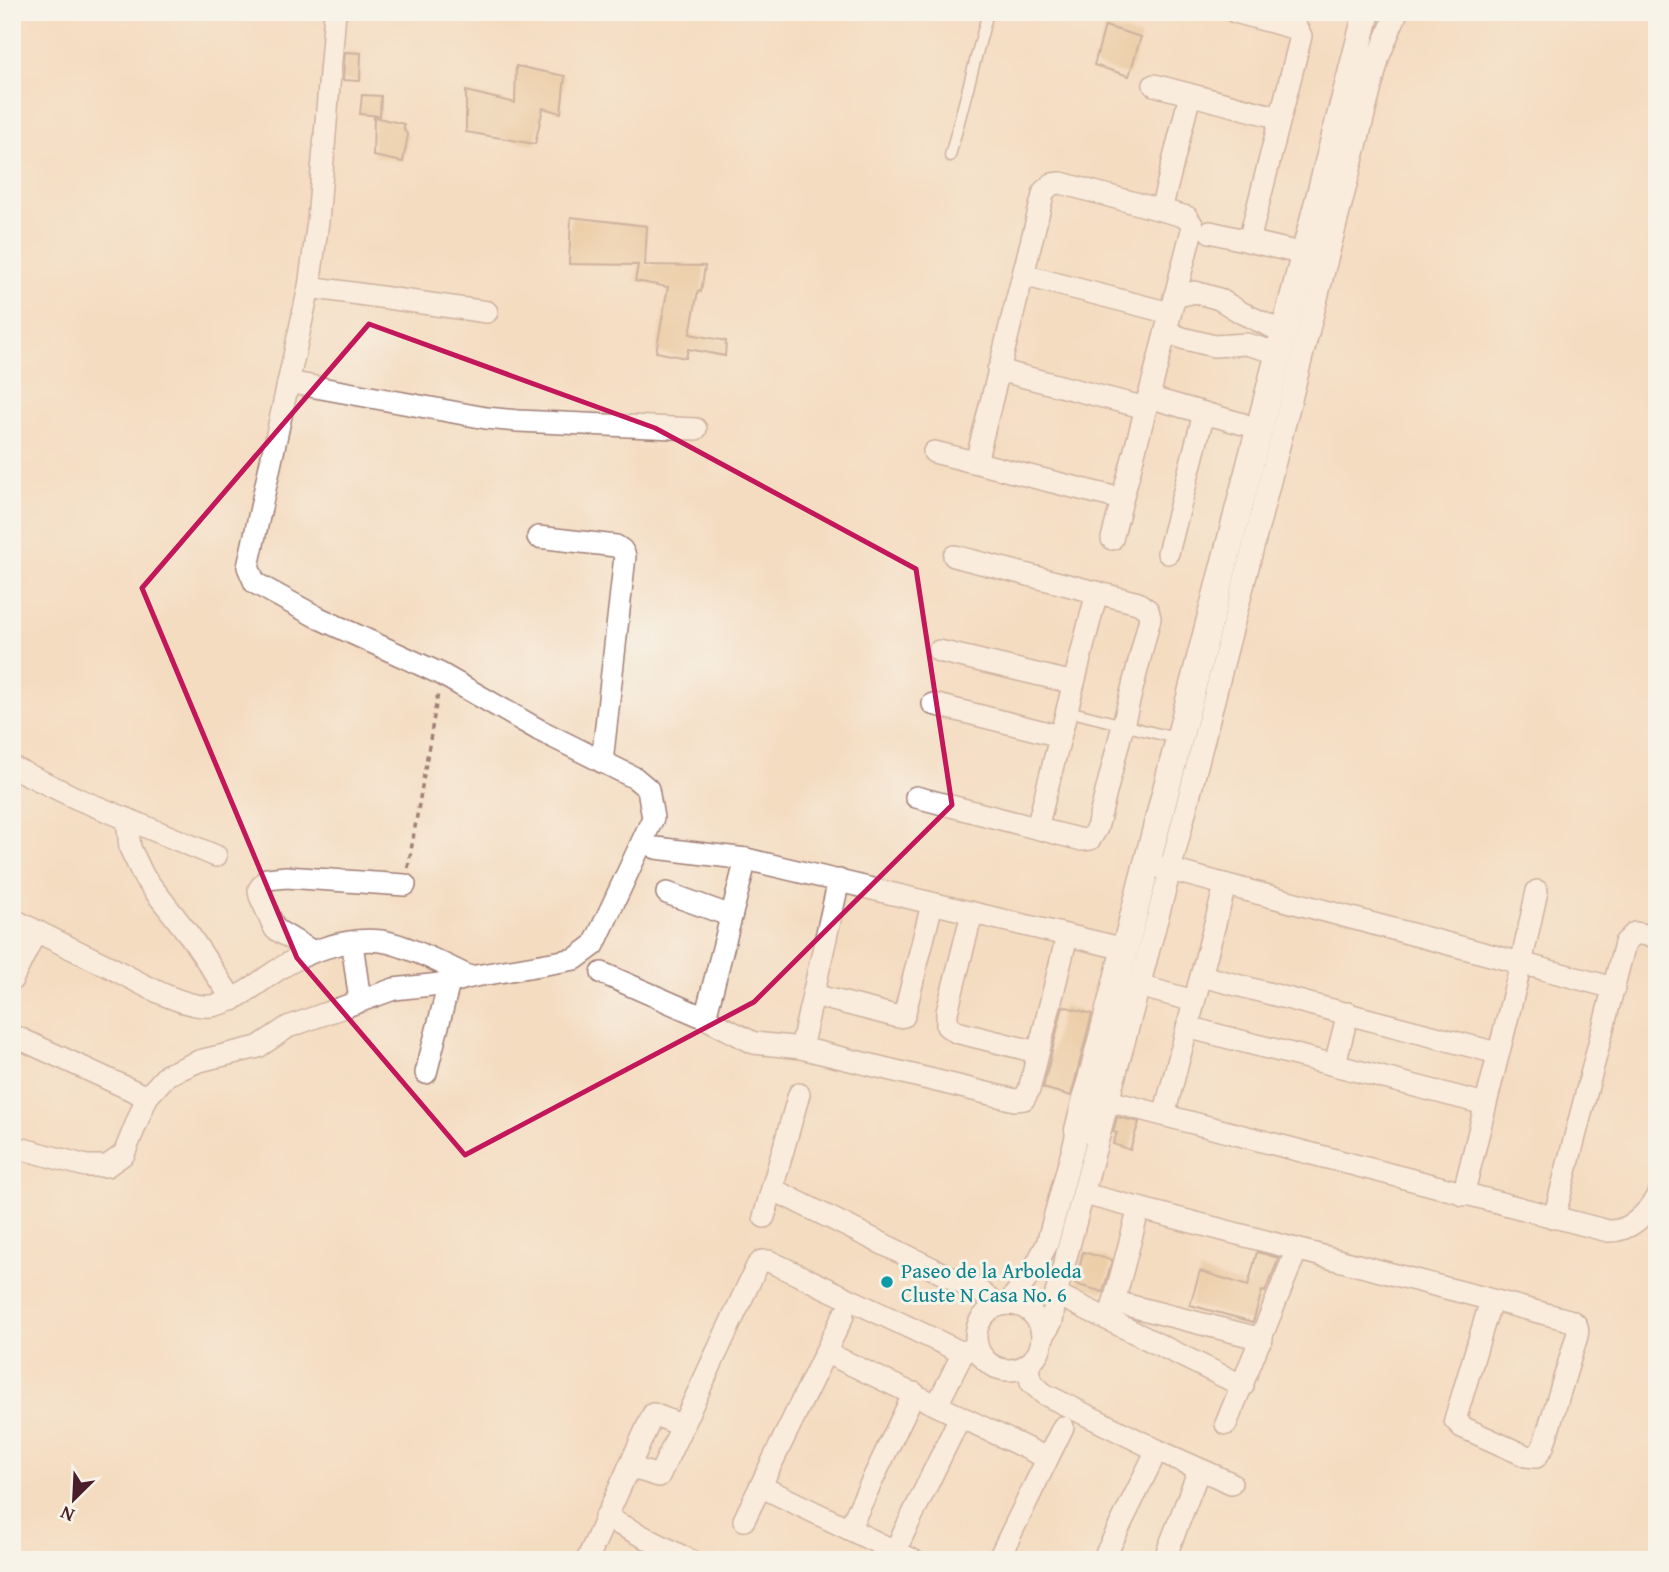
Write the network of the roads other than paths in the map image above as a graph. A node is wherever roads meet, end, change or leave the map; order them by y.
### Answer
1 (335, 12) edge
2 (988, 12) edge
3 (1235, 12) edge
4 (1367, 12) edge
5 (1397, 12) edge
6 (1154, 85) dead end
7 (1190, 95) junction
8 (1280, 118) junction
9 (950, 156) dead end
10 (1161, 210) junction
11 (1210, 232) dead end
12 (1249, 242) junction
13 (1291, 251) dead end
14 (1023, 275) junction
15 (309, 287) junction
16 (487, 312) dead end
17 (1170, 313) junction
18 (1282, 343) junction
19 (998, 370) junction
20 (288, 382) junction
21 (1147, 403) junction
22 (1204, 413) junction
23 (1243, 424) dead end
24 (696, 429) dead end
25 (934, 452) dead end
26 (976, 462) junction
27 (1121, 499) junction
28 (538, 537) dead end
29 (1112, 539) dead end
30 (1168, 554) dead end
31 (954, 556) dead end
32 (1097, 592) junction
33 (939, 651) dead end
34 (1074, 683) junction
35 (933, 704) dead end
36 (1068, 711) junction
37 (1124, 725) junction
38 (1060, 736) junction
39 (1179, 739) junction
40 (602, 762) junction
41 (12, 767) edge
42 (916, 797) dead end
43 (127, 820) junction
44 (1037, 828) junction
45 (656, 848) dead end
46 (216, 856) dead end
47 (746, 859) junction
48 (1158, 867) junction
49 (839, 880) junction
50 (405, 885) road end
51 (1226, 886) junction
52 (1537, 891) dead end
53 (667, 893) dead end
54 (932, 904) junction
55 (972, 913) junction
56 (731, 916) junction
57 (12, 919) edge
58 (36, 931) junction
59 (1067, 936) junction
60 (1657, 937) edge
61 (352, 943) junction
62 (1125, 949) junction
63 (312, 951) junction
64 (1521, 964) junction
65 (602, 973) dead end
66 (1202, 976) junction
67 (12, 980) edge
68 (460, 980) junction
69 (1127, 986) junction
70 (1614, 988) junction
71 (813, 996) junction
72 (233, 1000) junction
73 (360, 1001) junction
74 (1194, 1001) junction
75 (1348, 1013) junction
76 (705, 1018) junction
77 (1187, 1027) junction
78 (12, 1035) edge
79 (801, 1048) junction
80 (1037, 1052) junction
81 (1497, 1053) junction
82 (1335, 1064) junction
83 (426, 1073) dead end
84 (799, 1094) dead end
85 (146, 1097) junction
86 (1109, 1101) junction
87 (1485, 1104) junction
88 (1164, 1115) junction
89 (1088, 1133) junction
90 (14, 1151) edge
91 (772, 1189) junction
92 (1084, 1194) junction
93 (1463, 1195) junction
94 (1657, 1196) edge
95 (1139, 1208) junction
96 (764, 1217) dead end
97 (1554, 1218) junction
98 (1297, 1249) junction
99 (1056, 1294) junction
100 (1491, 1300) junction
101 (1002, 1305) junction
102 (1112, 1310) junction
103 (844, 1316) dead end
104 (1042, 1339) junction
105 (1262, 1339) junction
106 (970, 1350) junction
107 (827, 1353) junction
108 (1027, 1365) junction
109 (1243, 1386) junction
110 (914, 1393) junction
111 (937, 1405) junction
112 (960, 1417) junction
113 (1226, 1424) dead end
114 (683, 1426) junction
115 (1063, 1427) dead end
116 (1157, 1450) junction
117 (1047, 1458) junction
118 (629, 1466) junction
119 (1199, 1470) junction
120 (1231, 1483) dead end
121 (762, 1487) junction
122 (606, 1517) junction
123 (744, 1520) dead end
124 (849, 1529) junction
125 (904, 1555) edge
126 (587, 1560) edge
127 (689, 1560) edge
128 (998, 1560) edge
129 (1103, 1560) edge
130 (1164, 1560) edge

1 - 15 street
2 - 9 lane
3 - 8 street
4 - 18 street
5 - 48 street
6 - 7 street
7 - 8 street
7 - 10 street
8 - 12 street
10 - 14 street
10 - 17 street
11 - 12 street
12 - 13 street
14 - 17 street
14 - 19 street
15 - 16 street
15 - 20 street
17 - 18 street
17 - 18 street
17 - 21 street
18 - 39 street
19 - 21 street
19 - 26 street
20 - 24 street
20 - 40 street
21 - 22 street
21 - 27 street
22 - 23 street
22 - 30 street
25 - 26 street
26 - 27 street
27 - 29 street
28 - 40 street
31 - 32 street
32 - 34 street
32 - 37 street
33 - 34 street
34 - 36 street
35 - 38 street
36 - 37 lane
36 - 38 street
37 - 39 lane
37 - 44 street
38 - 44 street
39 - 48 street
40 - 68 street
41 - 43 street
42 - 44 street
43 - 46 street
43 - 72 street
45 - 47 street
47 - 49 street
47 - 56 street
48 - 51 street
48 - 62 street
48 - 69 street
49 - 54 street
49 - 71 street
50 - 63 street
51 - 64 street
51 - 66 street
52 - 64 street
53 - 56 street
54 - 55 street
54 - 71 street
55 - 59 street
55 - 80 street
56 - 76 street
57 - 58 street
58 - 67 street
58 - 72 street
59 - 62 street
59 - 80 street
60 - 70 street
61 - 63 street
61 - 68 street
61 - 73 street
62 - 69 street
63 - 72 street
64 - 70 street
64 - 81 street
65 - 76 street
66 - 74 street
66 - 75 street
68 - 73 street
68 - 83 street
69 - 74 street
69 - 86 street
69 - 89 street
70 - 97 street
71 - 79 street
73 - 85 street
74 - 77 street
75 - 81 street
75 - 82 street
76 - 79 street
77 - 82 street
77 - 88 street
78 - 85 street
79 - 80 street
81 - 87 street
82 - 87 street
84 - 91 street
85 - 90 street
86 - 88 street
86 - 89 street
87 - 93 street
88 - 93 street
89 - 92 street
89 - 101 street
91 - 96 street
91 - 101 street
92 - 95 street
92 - 99 street
93 - 97 street
94 - 97 street
95 - 98 street
95 - 102 street
98 - 100 street
98 - 105 street
99 - 102 street
99 - 104 street
100 - 100 street
101 - 104 street
101 - 106 street
102 - 105 street
102 - 109 street
103 - 107 street
104 - 108 street
105 - 109 street
106 - 108 street
106 - 111 street
106 - 114 street
107 - 110 street
107 - 121 street
108 - 116 street
109 - 113 street
110 - 111 street
110 - 124 street
111 - 112 street
112 - 117 street
112 - 125 street
114 - 118 street
114 - 118 street
115 - 117 street
116 - 119 street
116 - 129 street
117 - 128 street
118 - 122 street
119 - 120 street
119 - 130 street
121 - 123 street
121 - 124 street
122 - 126 street
122 - 127 street
124 - 125 street

